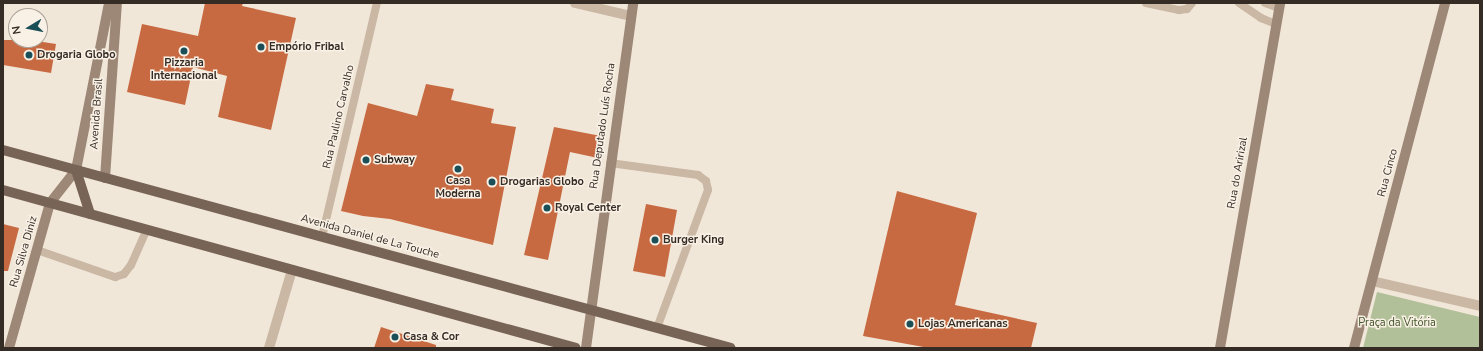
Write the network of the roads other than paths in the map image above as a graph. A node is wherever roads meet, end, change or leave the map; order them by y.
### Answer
1 (109, 3) edge
2 (117, 3) edge
3 (377, 3) edge
4 (575, 3) edge
5 (633, 3) edge
6 (1146, 3) edge
7 (1192, 3) edge
8 (1239, 3) edge
9 (1265, 3) edge
10 (1445, 3) edge
11 (1279, 5) edge
12 (631, 16) junction
13 (1276, 24) junction
14 (3, 150) edge
15 (610, 163) junction
16 (76, 170) junction
17 (105, 178) junction
18 (3, 190) edge
19 (50, 203) junction
20 (90, 214) junction
21 (146, 229) junction
22 (322, 237) junction
23 (37, 250) junction
24 (292, 270) junction
25 (1372, 281) junction
26 (1480, 306) edge
27 (590, 309) junction
28 (657, 328) junction
29 (9, 348) edge
30 (269, 348) edge
31 (576, 348) edge
32 (586, 348) edge
33 (731, 348) edge
34 (1220, 348) edge
35 (1354, 348) edge

1 - 16 street, Avenida Brasil
2 - 17 street, Avenida Brasil
3 - 22 lane, Rua Paulino Carvalho
4 - 12 street
5 - 12 street, Rua Deputado Luís Rocha
6 - 7 lane
8 - 13 lane
9 - 11 lane
10 - 25 street, Rua Cinco
11 - 13 street, Rua do Aririzal
12 - 15 street, Rua Deputado Luís Rocha
13 - 34 street, Rua do Aririzal
14 - 16 main road, Avenida Daniel de La Touche
15 - 27 street, Rua Deputado Luís Rocha
15 - 28 lane
16 - 17 main road, Avenida Daniel de La Touche
16 - 19 street, Rua Silva Diniz
16 - 20 main road
17 - 22 main road, Avenida Daniel de La Touche
18 - 19 main road
19 - 20 main road
19 - 23 street, Rua Silva Diniz
20 - 21 main road
21 - 23 lane
21 - 24 main road
22 - 27 main road, Avenida Daniel de La Touche
23 - 29 street, Rua Silva Diniz
24 - 30 street
24 - 31 main road
25 - 26 street
25 - 35 street, Rua Cinco
27 - 28 main road, Avenida Daniel de La Touche
27 - 32 street, Rua Deputado Luís Rocha
28 - 33 main road, Avenida Daniel de La Touche

